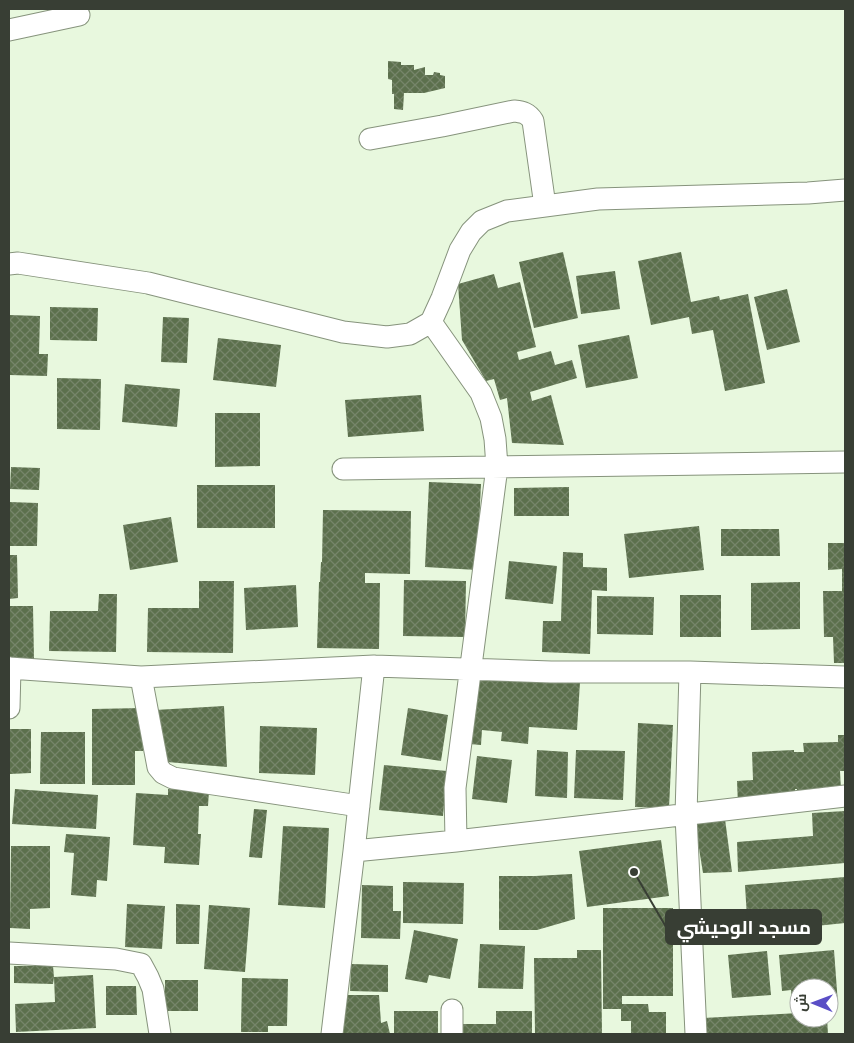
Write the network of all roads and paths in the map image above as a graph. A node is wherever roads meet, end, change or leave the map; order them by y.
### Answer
1 (79, 15) dead end
2 (9, 30) edge
3 (370, 139) dead end
4 (845, 190) edge
5 (545, 206) junction
6 (9, 264) edge
7 (431, 322) junction
8 (845, 462) edge
9 (497, 467) junction
10 (343, 469) dead end
11 (374, 666) junction
12 (9, 668) edge
13 (471, 670) junction
14 (690, 672) junction
15 (141, 677) junction
16 (845, 677) edge
17 (9, 708) edge
18 (845, 796) edge
19 (359, 806) junction
20 (686, 815) junction
21 (456, 841) junction
22 (354, 851) junction
23 (9, 953) edge
24 (452, 1010) dead end
25 (160, 1034) edge
26 (332, 1034) edge
27 (452, 1034) edge
28 (696, 1034) edge

1 - 2 street
3 - 5 street
4 - 5 street
5 - 7 street
6 - 7 street
7 - 9 street
8 - 9 street
9 - 10 street
9 - 13 street
11 - 13 street
11 - 15 street
11 - 19 street
12 - 15 street
12 - 17 street
13 - 14 street
13 - 21 street
14 - 16 street
14 - 20 street
15 - 19 street
18 - 20 street
19 - 22 street
20 - 21 street
20 - 28 street
21 - 22 street
22 - 26 street
23 - 25 street
24 - 27 street

